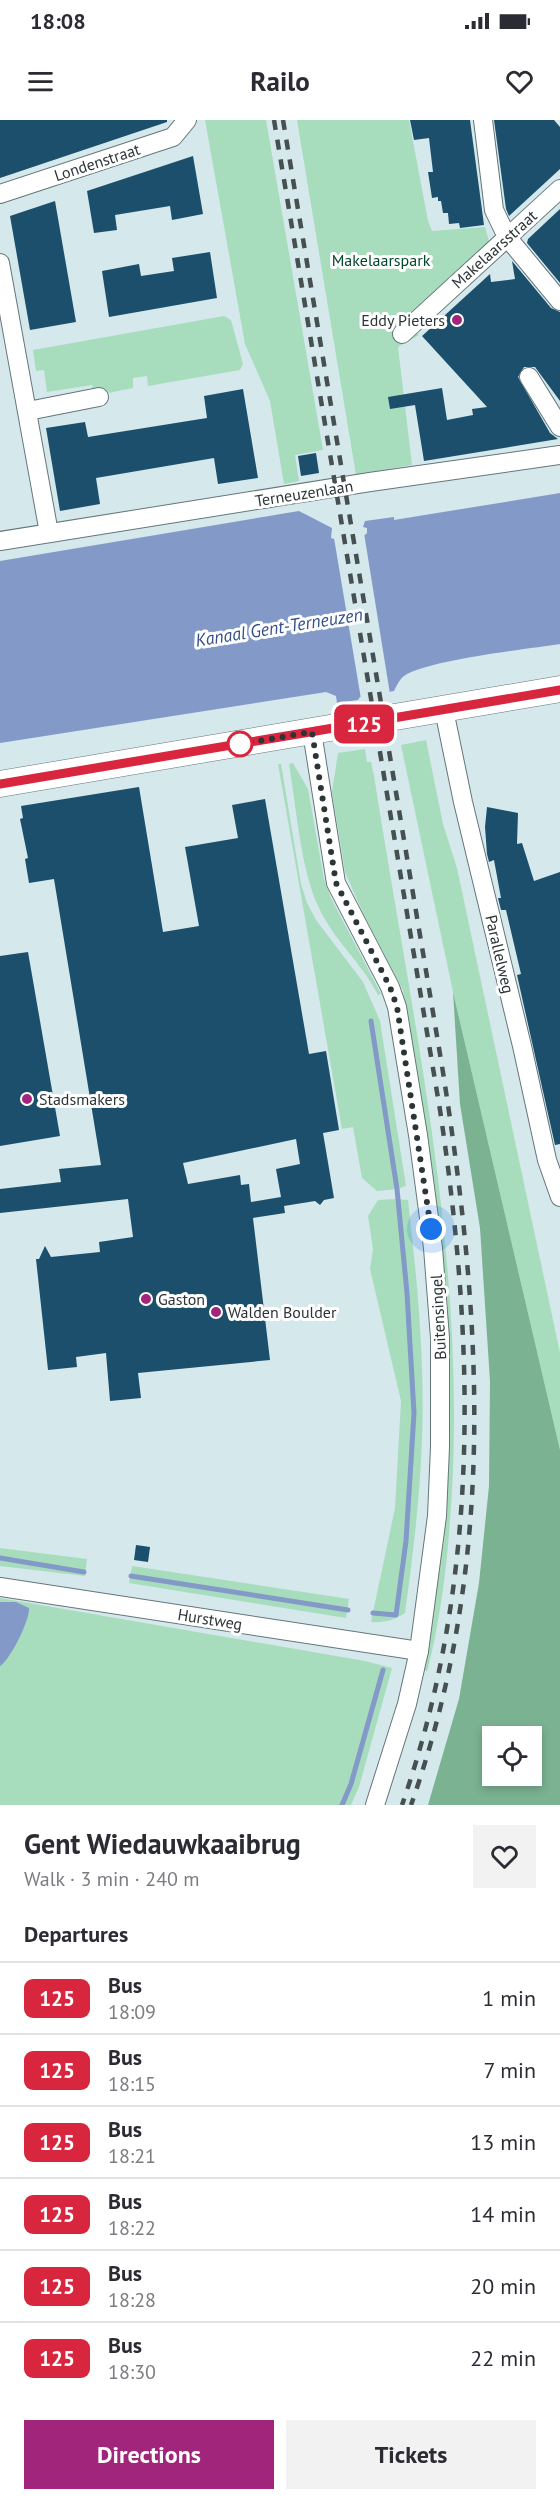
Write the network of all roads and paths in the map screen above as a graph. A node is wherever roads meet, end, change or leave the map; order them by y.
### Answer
1 (187, 120) edge
2 (483, 120) edge
3 (560, 189) edge
4 (0, 194) edge
5 (507, 237) junction
6 (0, 263) edge
7 (560, 301) edge
8 (402, 334) dead end
9 (8, 345) edge
10 (529, 377) dead end
11 (99, 397) dead end
12 (28, 411) junction
13 (560, 427) edge
14 (560, 455) edge
15 (49, 533) junction
16 (0, 541) edge
17 (560, 690) edge
18 (444, 710) junction
19 (312, 732) junction
20 (0, 784) edge
21 (560, 1197) edge
22 (0, 1587) edge
23 (420, 1651) junction
24 (375, 1805) edge

1 - 4 street, Londenstraat
2 - 5 street
3 - 5 street, Makelaarsstraat
5 - 7 street
5 - 8 street, Makelaarsstraat
6 - 9 street
9 - 12 street
10 - 13 street
11 - 12 street
12 - 15 street
14 - 15 street, Terneuzenlaan
15 - 16 street, Terneuzenlaan
17 - 18 main road
18 - 19 main road
18 - 21 street, Parallelweg
19 - 20 main road
19 - 23 street, Buitensingel
22 - 23 street, Hurstweg
23 - 24 street, Buitensingel

